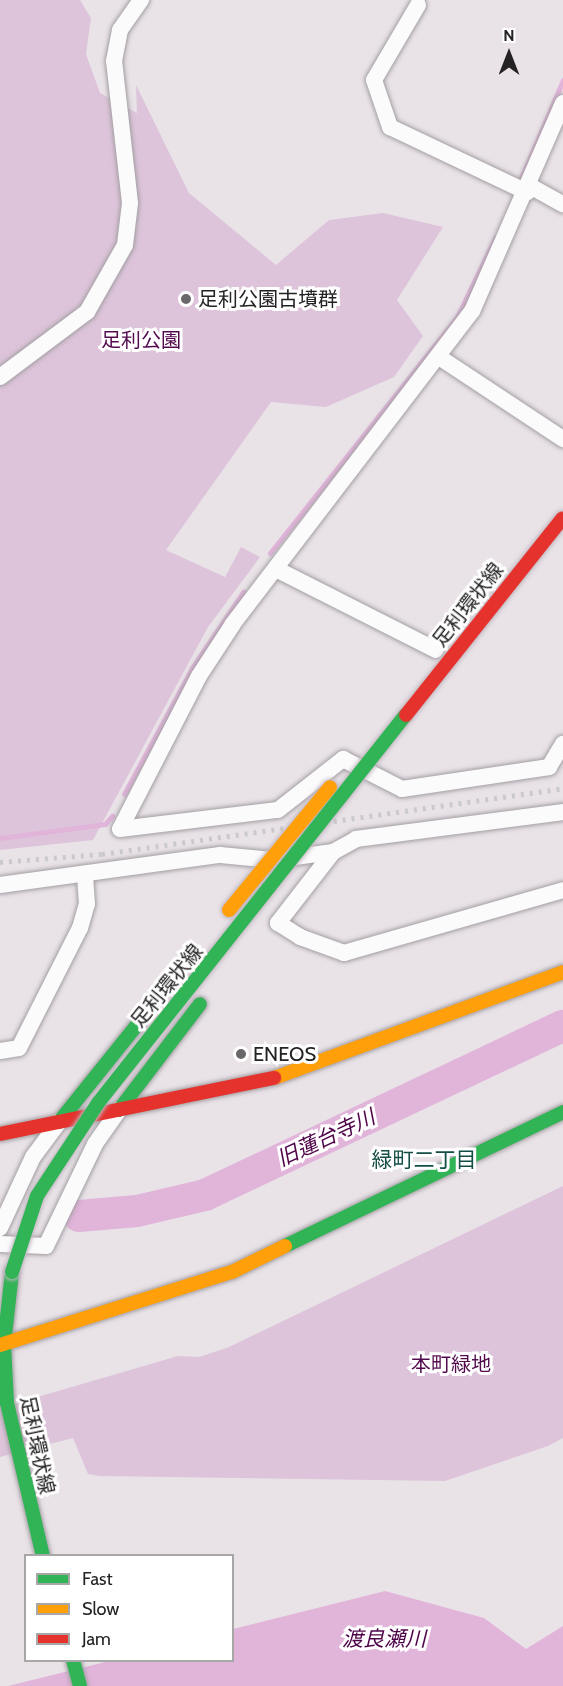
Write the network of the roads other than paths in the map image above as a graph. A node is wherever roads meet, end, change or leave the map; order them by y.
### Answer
1 (141, 0) edge
2 (418, 5) dead end
3 (563, 103) edge
4 (522, 188) junction
5 (563, 204) edge
6 (439, 357) junction
7 (0, 377) edge
8 (563, 440) edge
9 (562, 518) edge
10 (276, 569) junction
11 (436, 650) dead end
12 (390, 736) junction
13 (563, 744) edge
14 (377, 753) junction
15 (369, 787) dead end
16 (563, 812) edge
17 (337, 831) dead end
18 (333, 852) junction
19 (85, 875) junction
20 (0, 885) edge
21 (563, 890) edge
22 (265, 922) dead end
23 (218, 923) dead end
24 (563, 972) edge
25 (203, 999) dead end
26 (157, 1000) dead end
27 (0, 1051) edge
28 (119, 1110) junction
29 (563, 1112) edge
30 (59, 1122) junction
31 (0, 1134) edge
32 (0, 1228) edge
33 (0, 1244) edge
34 (2, 1344) edge
35 (43, 1554) edge
36 (74, 1662) edge
37 (80, 1686) edge

1 - 7 street
2 - 4 street
3 - 4 street
4 - 5 street
4 - 6 street
6 - 8 street
6 - 10 street
9 - 12 main road, 足利環状線, bridge
10 - 11 street
10 - 13 street
12 - 14 main road, 足利環状線, bridge
12 - 15 main road
14 - 23 main road, bridge
14 - 34 main road, 足利環状線, bridge
16 - 18 street
17 - 22 main road
18 - 19 street
18 - 21 street
19 - 20 street
19 - 27 street
24 - 28 main road
25 - 28 main road
26 - 30 main road
28 - 30 main road
28 - 33 street
29 - 34 main road
30 - 31 main road
30 - 32 street
34 - 35 main road, 足利環状線
36 - 37 main road

